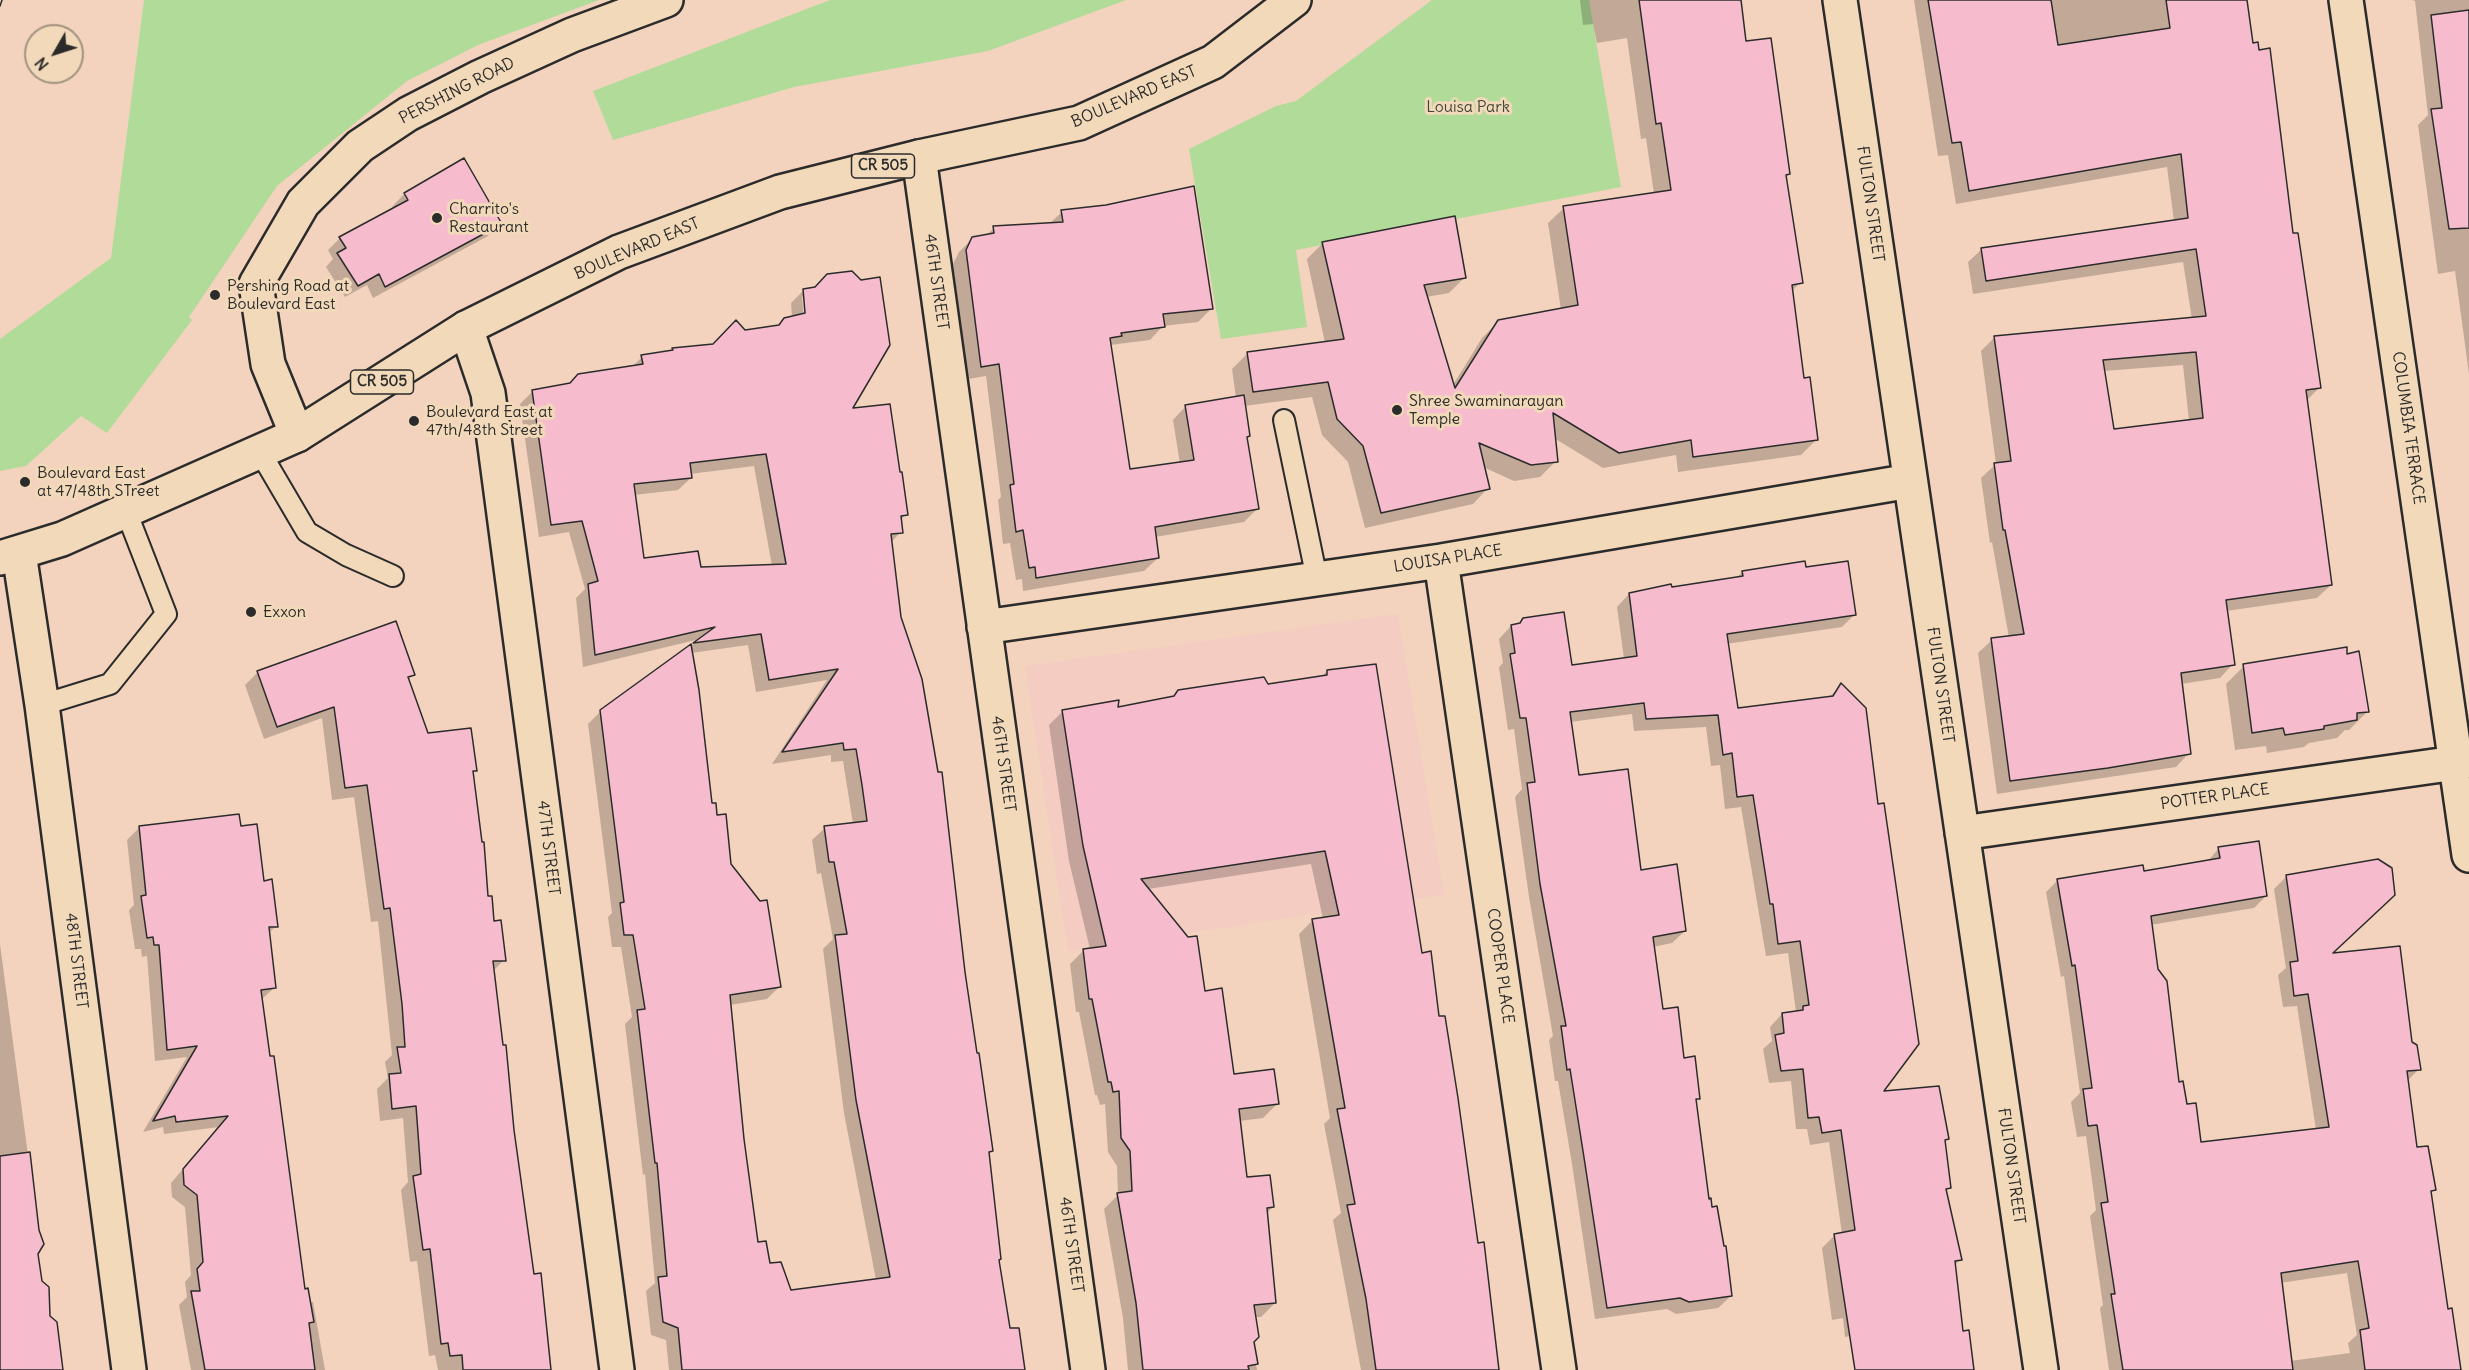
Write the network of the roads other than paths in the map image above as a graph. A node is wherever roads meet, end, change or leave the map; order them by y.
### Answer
1 (666, 0) edge
2 (1294, 0) edge
3 (1840, 0) edge
4 (2346, 0) edge
5 (919, 158) junction
6 (466, 328) junction
7 (1284, 420) dead end
8 (297, 435) junction
9 (260, 452) junction
10 (1910, 482) junction
11 (126, 511) junction
12 (10, 555) edge
13 (1441, 561) junction
14 (393, 576) dead end
15 (1317, 579) junction
16 (984, 627) junction
17 (42, 705) junction
18 (2462, 762) edge
19 (1962, 833) junction
20 (2469, 855) edge
21 (129, 1370) edge
22 (617, 1370) edge
23 (1088, 1370) edge
24 (1559, 1370) edge
25 (2041, 1370) edge

1 - 8 street, PERSHING ROAD
2 - 5 street, BOULEVARD EAST / CR 505
3 - 10 street, FULTON STREET
4 - 18 street, COLUMBIA TERRACE
5 - 6 street, BOULEVARD EAST / CR 505
5 - 16 street, 46TH STREET
6 - 8 street, BOULEVARD EAST / CR 505
6 - 22 street, 47TH STREET
7 - 15 lane
8 - 9 street, BOULEVARD EAST / CR 505
9 - 11 street, BOULEVARD EAST / CR 505
9 - 14 lane
10 - 13 street, LOUISA PLACE
10 - 19 street, FULTON STREET
11 - 12 street, BOULEVARD EAST / CR 505
11 - 17 lane
12 - 17 street, 48TH STREET
13 - 15 street, LOUISA PLACE
13 - 24 street, COOPER PLACE
15 - 16 street, LOUISA PLACE
16 - 23 street, 46TH STREET
17 - 21 street, 48TH STREET
18 - 19 street, POTTER PLACE
18 - 20 street, COLUMBIA TERRACE
19 - 25 street, FULTON STREET

